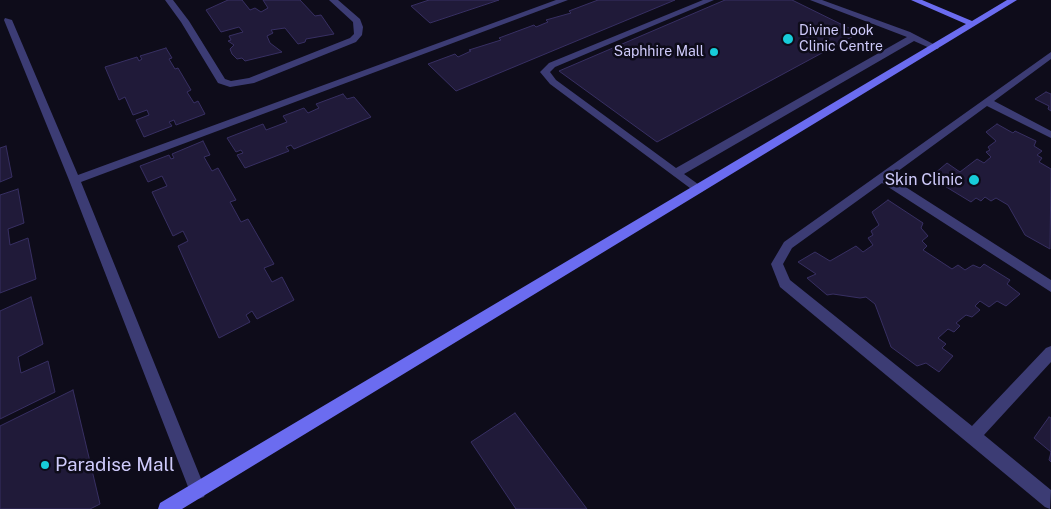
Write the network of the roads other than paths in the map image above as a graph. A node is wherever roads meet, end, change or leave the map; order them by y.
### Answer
1 (169, 0) edge
2 (333, 0) edge
3 (564, 0) edge
4 (710, 0) edge
5 (814, 0) edge
6 (915, 0) edge
7 (1013, 0) edge
8 (8, 20) dead end
9 (973, 24) junction
10 (914, 37) junction
11 (935, 47) junction
12 (1051, 55) edge
13 (988, 102) junction
14 (1051, 136) edge
15 (676, 174) junction
16 (881, 177) junction
17 (75, 180) junction
18 (698, 190) junction
19 (1051, 287) edge
20 (1051, 352) edge
21 (973, 436) junction
22 (198, 491) junction
23 (1051, 501) edge
24 (166, 509) edge

1 - 2 street
3 - 17 street
4 - 15 street
5 - 10 street
6 - 9 street
7 - 9 street
8 - 17 street
9 - 11 street
10 - 11 street
10 - 15 street
11 - 18 street
12 - 13 street
13 - 14 street
13 - 16 street
15 - 18 street
16 - 19 street
16 - 21 street
17 - 22 street
18 - 22 street
20 - 21 street
21 - 23 street
22 - 24 street

